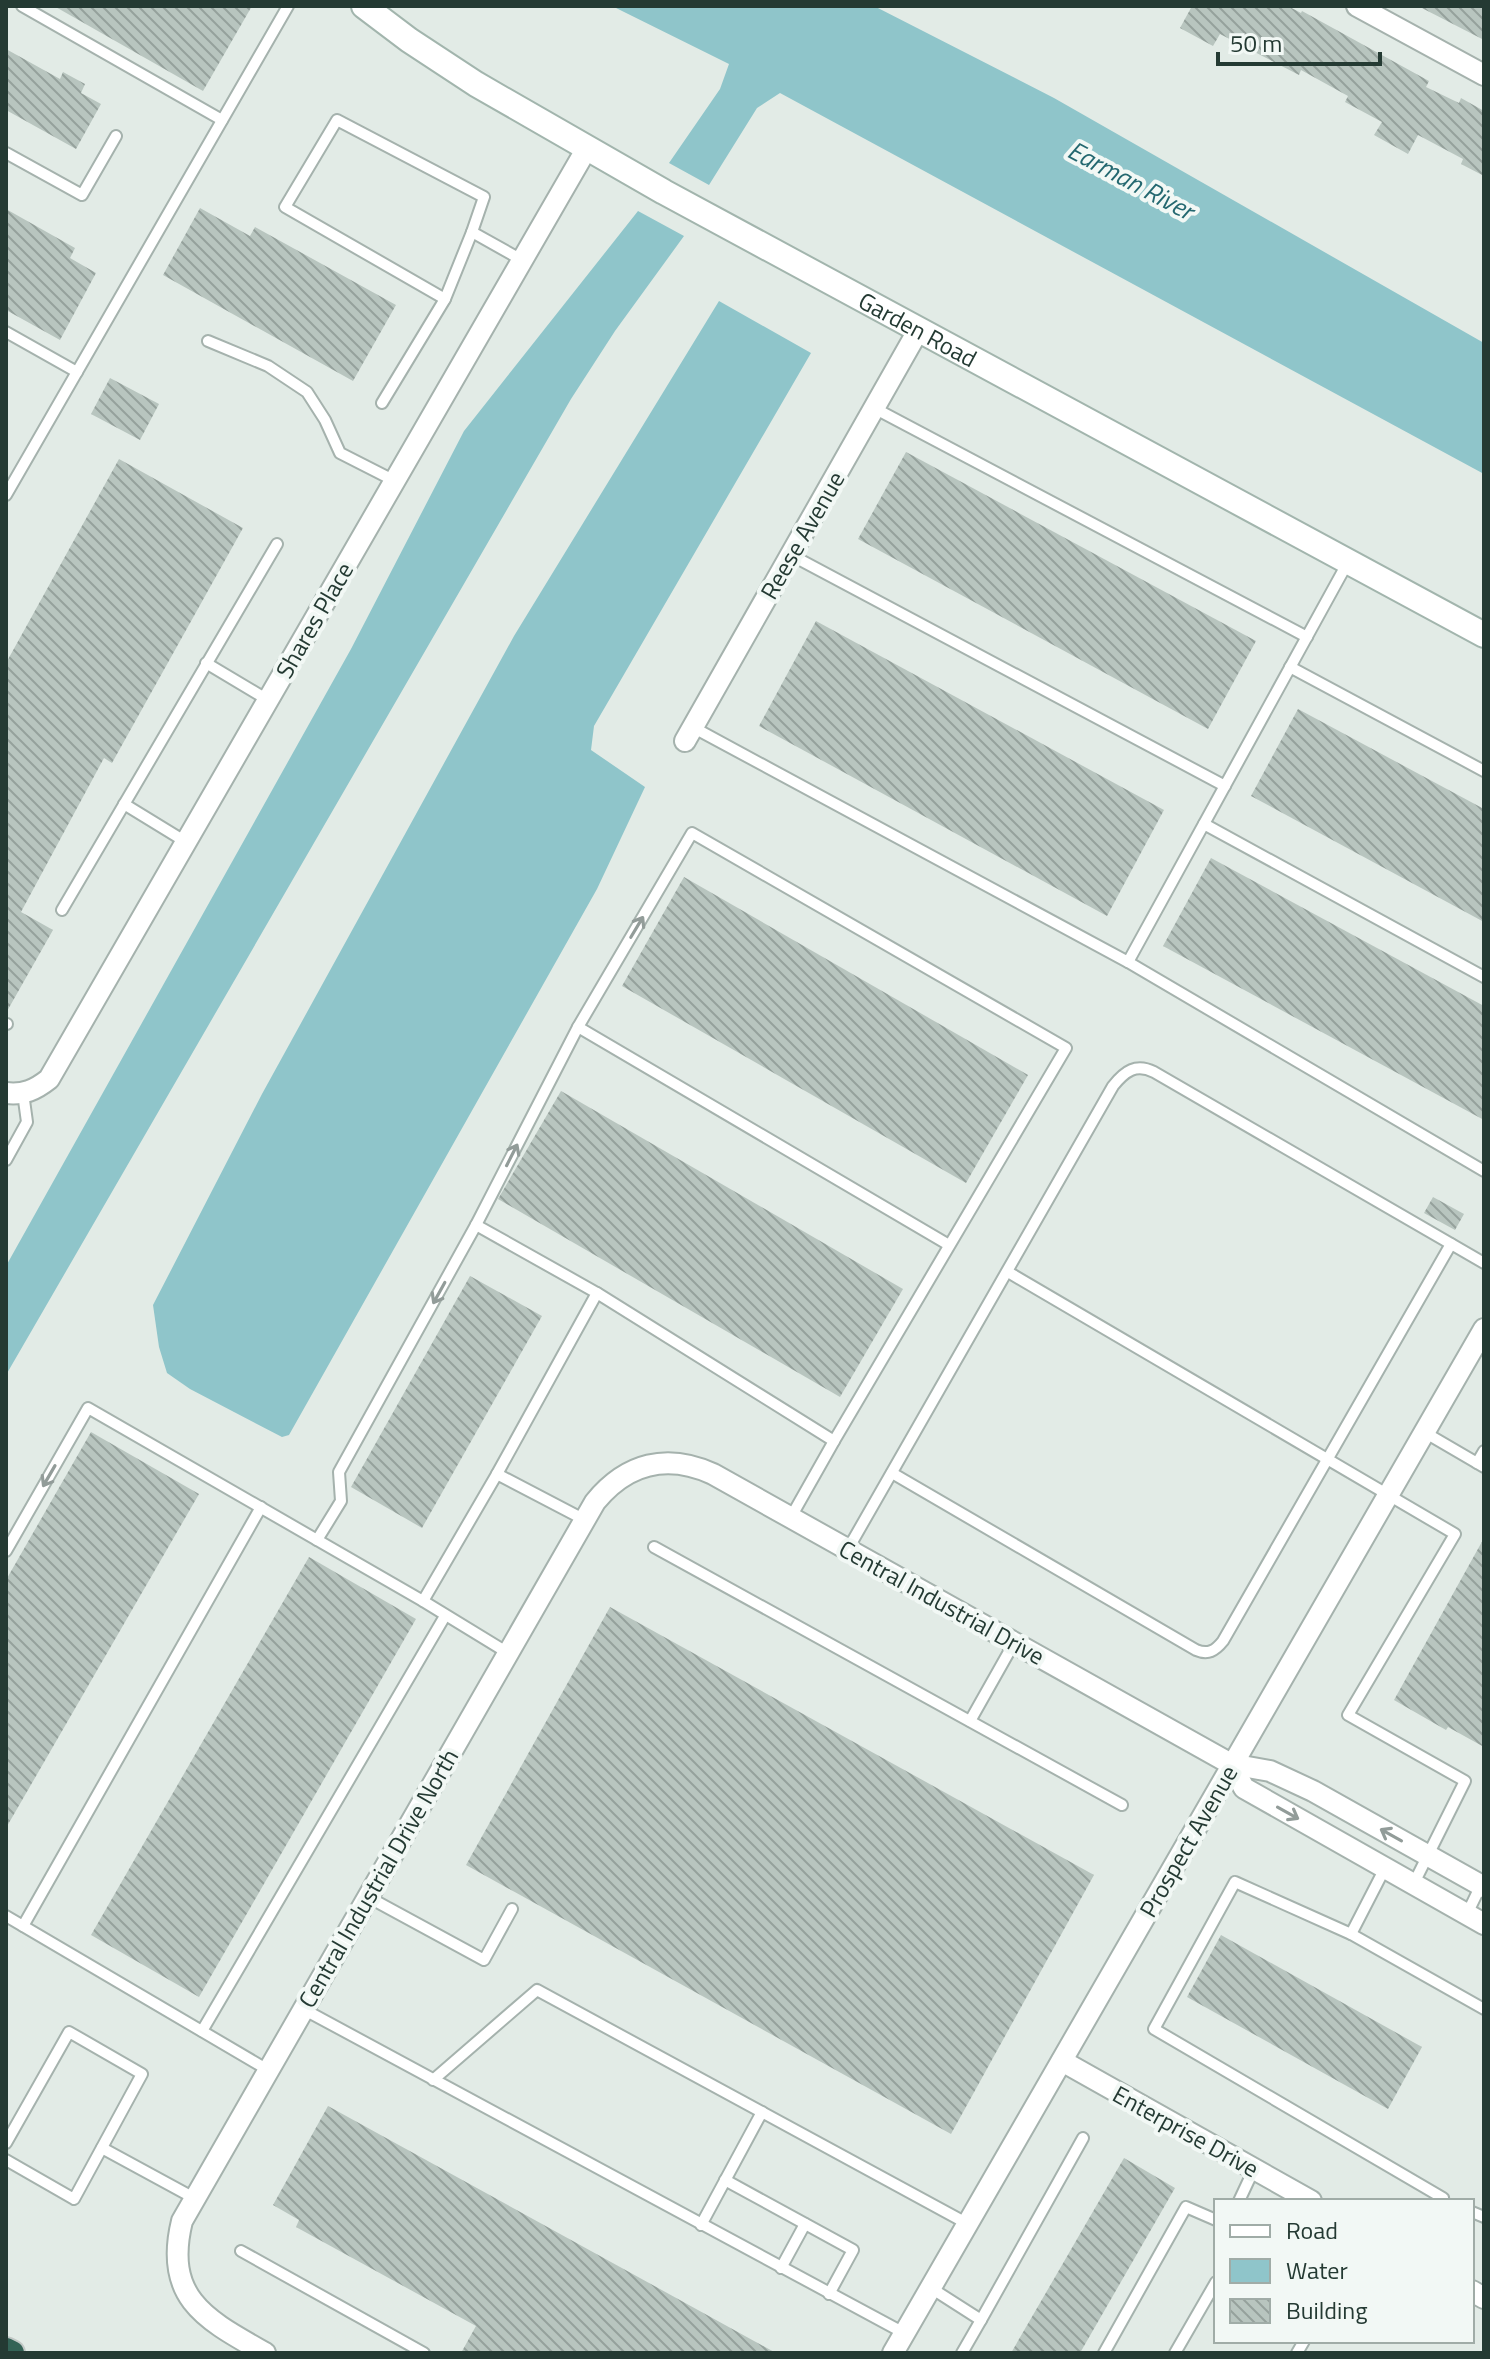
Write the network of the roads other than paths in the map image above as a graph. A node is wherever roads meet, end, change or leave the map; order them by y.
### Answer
1 (22, 6) edge
2 (288, 6) edge
3 (364, 6) edge
4 (1357, 6) edge
5 (1484, 75) edge
6 (222, 120) junction
7 (116, 136) dead end
8 (587, 148) junction
9 (6, 153) edge
10 (472, 232) junction
11 (522, 260) junction
12 (445, 299) junction
13 (919, 329) junction
14 (6, 332) edge
15 (208, 341) dead end
16 (77, 372) junction
17 (382, 403) dead end
18 (874, 408) junction
19 (395, 481) junction
20 (6, 495) edge
21 (277, 544) dead end
22 (791, 555) junction
23 (1348, 562) junction
24 (1484, 635) edge
25 (1307, 637) junction
26 (206, 663) junction
27 (1290, 667) junction
28 (268, 700) junction
29 (696, 721) junction
30 (685, 741) dead end
31 (1484, 771) edge
32 (1225, 786) junction
33 (124, 804) junction
34 (1204, 824) junction
35 (186, 842) junction
36 (62, 910) dead end
37 (1128, 962) junction
38 (1484, 977) edge
39 (578, 1027) junction
40 (22, 1091) edge
41 (6, 1160) edge
42 (1484, 1171) edge
43 (476, 1225) junction
44 (1451, 1244) junction
45 (949, 1245) junction
46 (1484, 1263) edge
47 (1008, 1272) junction
48 (597, 1293) junction
49 (1484, 1329) edge
50 (1424, 1432) junction
51 (834, 1441) junction
52 (1484, 1451) edge
53 (1327, 1457) junction
54 (1480, 1465) edge
55 (646, 1466) joint
56 (892, 1473) junction
57 (497, 1474) junction
58 (1388, 1495) junction
59 (261, 1507) junction
60 (791, 1517) junction
61 (585, 1520) junction
62 (317, 1540) junction
63 (654, 1547) dead end
64 (848, 1549) junction
65 (6, 1551) edge
66 (423, 1601) junction
67 (445, 1616) junction
68 (1014, 1643) junction
69 (508, 1653) junction
70 (970, 1721) junction
71 (1231, 1764) junction
72 (1122, 1805) dead end
73 (1427, 1856) junction
74 (1385, 1868) junction
75 (1483, 1884) edge
76 (1413, 1885) junction
77 (368, 1897) junction
78 (512, 1909) dead end
79 (6, 1916) edge
80 (1476, 1919) edge
81 (23, 1926) junction
82 (1351, 1934) junction
83 (303, 2009) junction
84 (1484, 2009) edge
85 (202, 2031) junction
86 (1062, 2061) junction
87 (268, 2070) junction
88 (433, 2080) junction
89 (762, 2112) junction
90 (1083, 2138) dead end
91 (6, 2143) edge
92 (102, 2148) junction
93 (6, 2160) edge
94 (1254, 2169) junction
95 (725, 2180) junction
96 (194, 2198) junction
97 (1240, 2199) edge
98 (1307, 2199) edge
99 (1443, 2199) edge
100 (1214, 2219) edge
101 (805, 2224) junction
102 (968, 2224) junction
103 (701, 2225) junction
104 (241, 2251) dead end
105 (781, 2268) junction
106 (1214, 2285) edge
107 (931, 2288) junction
108 (829, 2294) junction
109 (981, 2320) junction
110 (904, 2333) junction
111 (6, 2350) edge
112 (12, 2353) edge
113 (265, 2353) edge
114 (424, 2353) edge
115 (893, 2353) edge
116 (962, 2353) edge
117 (1104, 2353) edge
118 (1175, 2353) edge

1 - 6 lane
2 - 6 lane
3 - 8 street, Garden Road
4 - 5 street
6 - 16 lane
7 - 9 lane
8 - 11 street, Shares Place
8 - 13 street, Garden Road
10 - 11 lane
10 - 12 lane
10 - 12 lane
11 - 19 street, Shares Place
12 - 17 lane
13 - 18 street, Reese Avenue
13 - 23 street, Garden Road
14 - 16 lane
15 - 19 lane
16 - 20 lane
18 - 22 street, Reese Avenue
18 - 25 lane
19 - 28 street, Shares Place
21 - 26 lane
22 - 29 street, Reese Avenue
22 - 32 lane
23 - 24 street, Garden Road
23 - 25 lane
25 - 27 lane
26 - 28 lane
26 - 33 lane
27 - 31 lane
27 - 32 lane
28 - 35 street, Shares Place
29 - 30 street, Reese Avenue
29 - 37 lane
32 - 34 lane
33 - 35 lane
33 - 36 lane
34 - 37 lane
34 - 38 lane
35 - 40 street, Shares Place
37 - 42 lane
43 -> 39 lane
39 - 45 lane
39 -> 45 lane
40 - 41 lane
43 - 48 lane
43 -> 62 lane
44 - 46 lane
44 - 47 lane
44 - 53 lane
45 - 51 lane
47 - 53 lane
47 - 56 lane
48 - 51 lane
48 - 57 lane
49 - 50 street, Prospect Avenue
50 - 54 lane
50 - 58 street, Prospect Avenue
51 - 60 lane
52 - 54 lane
53 - 56 lane
53 - 58 lane
55 - 60 street, Central Industrial Drive
55 - 61 street, Central Industrial Drive North
56 - 64 lane
57 - 61 lane
57 - 66 lane
58 - 71 street, Prospect Avenue
58 - 73 lane
59 - 62 lane
59 -> 65 lane
59 - 81 lane
60 - 64 street, Central Industrial Drive
61 - 69 street, Central Industrial Drive North
62 - 66 lane
63 - 70 lane
64 - 68 street, Central Industrial Drive
66 - 67 lane
67 - 69 lane
67 - 85 lane
68 - 70 lane
68 - 71 street, Central Industrial Drive
69 - 77 street, Central Industrial Drive North
70 - 72 lane
73 -> 71 street, Central Industrial Drive
71 -> 74 street, Central Industrial Drive
71 - 86 street, Prospect Avenue
73 - 75 street, Central Industrial Drive
73 - 76 lane
74 - 76 street, Central Industrial Drive
74 - 82 lane
75 - 80 lane
76 - 80 street, Central Industrial Drive
77 - 78 lane
77 - 83 street, Central Industrial Drive North
79 - 81 lane
81 - 85 lane
82 - 84 lane
82 - 99 lane
83 - 87 street, Central Industrial Drive North
83 - 88 lane
85 - 87 lane
86 - 94 street, Enterprise Drive
86 - 102 street, Prospect Avenue
87 - 96 street, Central Industrial Drive North
88 - 89 lane
88 - 103 lane
89 - 95 lane
89 - 102 lane
90 - 109 lane
91 - 92 lane
92 - 93 lane
92 - 96 lane
94 - 97 lane
94 - 98 street, Enterprise Drive
95 - 101 lane
95 - 103 lane
96 - 113 street, Central Industrial Drive North
100 - 117 lane
101 - 105 lane
101 - 108 lane
102 - 107 street, Prospect Avenue
103 - 105 lane
104 - 114 lane
105 - 108 lane
106 - 118 lane
107 - 109 lane
107 - 110 street, Prospect Avenue
108 - 110 lane
109 - 116 lane
110 - 115 street, Prospect Avenue
111 - 112 highway

